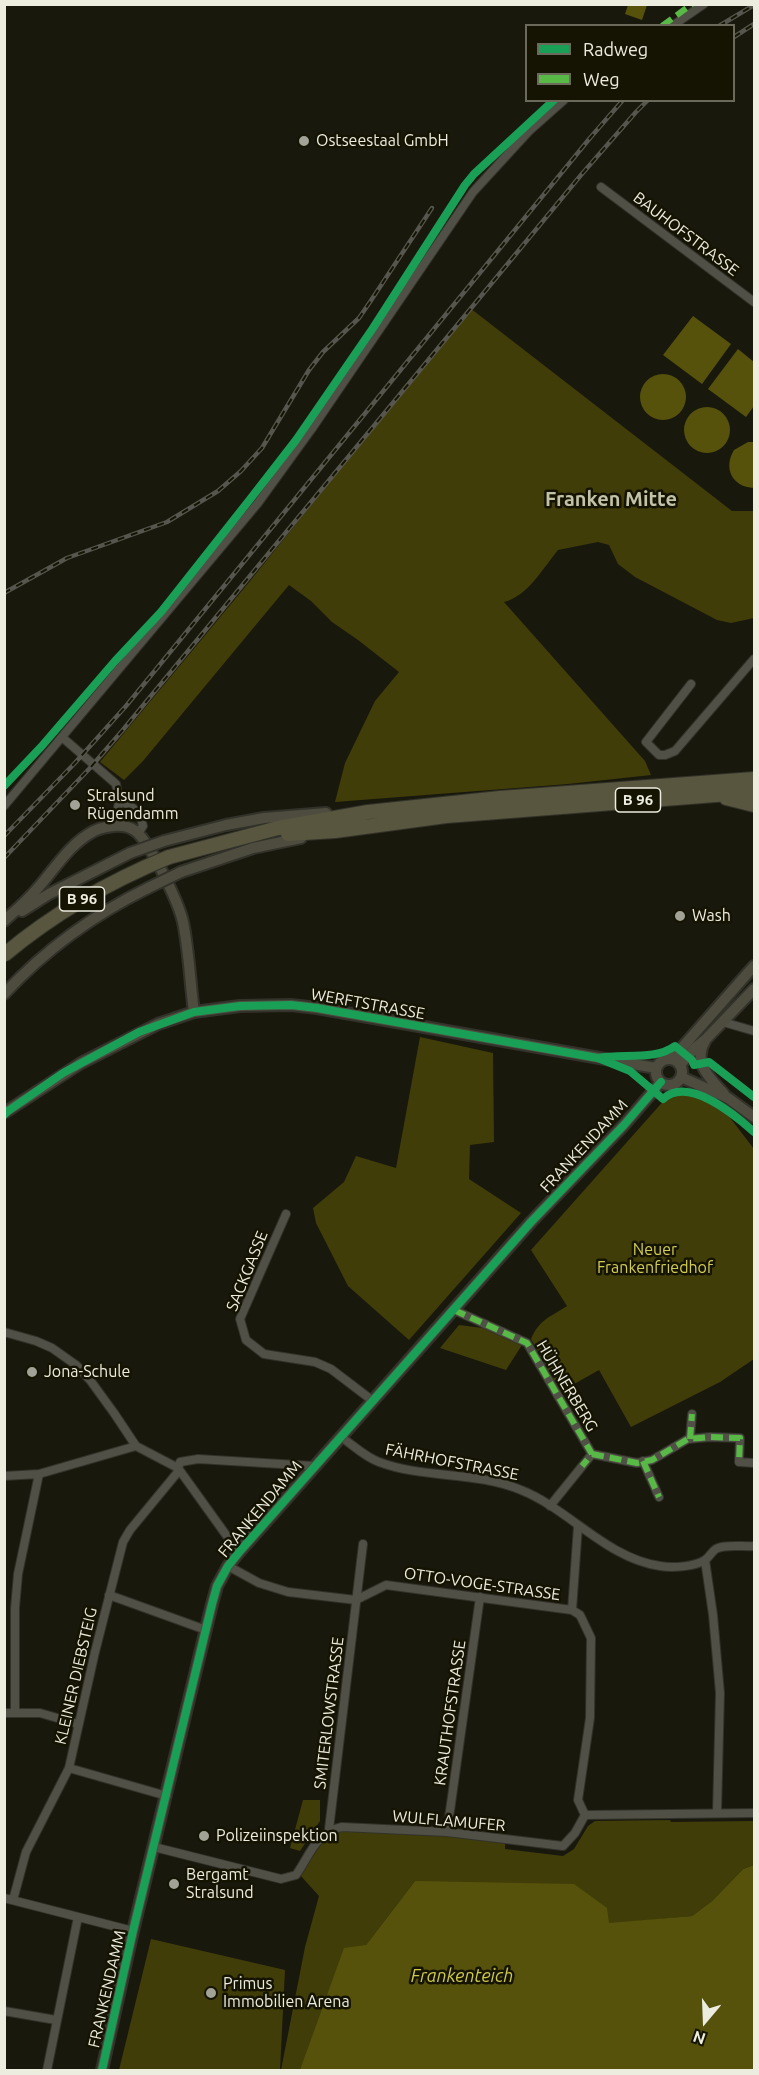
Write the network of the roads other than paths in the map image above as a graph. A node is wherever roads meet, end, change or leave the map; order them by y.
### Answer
1 (704, 4) edge
2 (675, 24) edge
3 (562, 102) edge
4 (601, 187) dead end
5 (754, 302) edge
6 (754, 659) edge
7 (691, 684) dead end
8 (63, 738) junction
9 (754, 768) edge
10 (754, 779) edge
11 (724, 781) junction
12 (754, 792) edge
13 (709, 795) junction
14 (119, 800) junction
15 (754, 805) edge
16 (4, 806) edge
17 (368, 812) junction
18 (116, 826) junction
19 (335, 831) junction
20 (138, 833) junction
21 (229, 840) junction
22 (4, 922) edge
23 (4, 955) edge
24 (754, 966) edge
25 (754, 989) edge
26 (4, 994) edge
27 (194, 1012) junction
28 (723, 1022) junction
29 (754, 1031) edge
30 (707, 1038) junction
31 (676, 1062) junction
32 (656, 1068) junction
33 (681, 1077) junction
34 (661, 1082) junction
35 (728, 1098) junction
36 (6, 1112) edge
37 (754, 1117) edge
38 (286, 1214) dead end
39 (454, 1310) junction
40 (4, 1332) edge
41 (373, 1401) junction
42 (692, 1414) dead end
43 (341, 1437) junction
44 (690, 1439) junction
45 (136, 1446) junction
46 (592, 1454) junction
47 (643, 1461) junction
48 (754, 1463) edge
49 (314, 1466) junction
50 (178, 1468) junction
51 (39, 1474) junction
52 (4, 1476) edge
53 (659, 1497) dead end
54 (550, 1506) junction
55 (578, 1526) junction
56 (363, 1544) dead end
57 (754, 1546) edge
58 (240, 1551) junction
59 (705, 1560) junction
60 (228, 1566) junction
61 (109, 1595) junction
62 (480, 1597) junction
63 (356, 1600) junction
64 (572, 1610) junction
65 (206, 1630) junction
66 (15, 1712) junction
67 (4, 1713) edge
68 (78, 1724) junction
69 (69, 1768) junction
70 (167, 1796) junction
71 (717, 1813) junction
72 (754, 1813) edge
73 (585, 1815) junction
74 (329, 1829) junction
75 (447, 1832) junction
76 (154, 1847) junction
77 (9, 1899) edge
78 (78, 1917) junction
79 (133, 1931) junction
80 (4, 2012) edge
81 (56, 2020) junction
82 (47, 2070) edge
83 (102, 2070) edge

1 - 2 street
3 - 8 street
4 - 5 street, BAUHOFSTRASSE
6 - 7 street
8 - 14 street
8 - 16 street
9 - 11 highway
10 - 11 highway, B 96
11 - 17 highway, B 96
12 - 13 highway, B 96
13 - 15 highway
13 - 19 highway, B 96
14 - 18 street
14 - 20 street
17 - 21 highway, B 96
17 - 22 street, bridge
18 - 20 street
18 - 22 street
19 - 21 highway, B 96
19 - 26 street, bridge
20 - 27 street
21 - 23 highway, B 96, bridge
24 - 31 street
25 - 28 street
27 - 32 street, WERFTSTRASSE
27 - 36 street, WERFTSTRASSE
28 - 29 street
28 - 30 street
30 - 31 street
30 - 35 street
31 - 32 street
31 - 33 street
32 - 34 street
33 - 34 street
33 - 35 street
34 - 39 street, FRANKENDAMM
35 - 37 street
38 - 41 street, SACKGASSE
39 - 41 street, FRANKENDAMM
39 - 46 street, HÜHNERBERG
40 - 45 street
41 - 43 street, FRANKENDAMM
42 - 44 street
43 - 49 street, FRANKENDAMM
43 - 54 street, FÄHRHOFSTRASSE
44 - 47 street
44 - 48 street
45 - 50 street
45 - 51 street
46 - 47 street
46 - 54 street, HÜHNERBERG
47 - 53 street
49 - 50 street
49 - 58 street, FRANKENDAMM
50 - 58 street
50 - 61 street, KLEINER DIEBSTEIG
51 - 52 street
51 - 66 street
54 - 55 street, FÄHRHOFSTRASSE
55 - 59 street, FÄHRHOFSTRASSE
55 - 64 street
56 - 63 street
57 - 59 street, FÄHRHOFSTRASSE
58 - 60 street, FRANKENDAMM
59 - 71 street
60 - 63 street
60 - 65 street, FRANKENDAMM
61 - 65 street
61 - 68 street, KLEINER DIEBSTEIG
62 - 63 street, OTTO-VOGE-STRASSE
62 - 64 street, OTTO-VOGE-STRASSE
62 - 75 street, KRAUTHOFSTRASSE
63 - 74 street, SMITERLOWSTRASSE
64 - 73 street
65 - 70 street, FRANKENDAMM
66 - 67 street
66 - 68 street
68 - 69 street, KLEINER DIEBSTEIG
69 - 70 street
69 - 77 street, KLEINER DIEBSTEIG
70 - 76 street, FRANKENDAMM
71 - 72 street
71 - 73 street
73 - 75 street, WULFLAMUFER
74 - 75 street, WULFLAMUFER
74 - 76 street
76 - 79 street, FRANKENDAMM
77 - 78 street
78 - 79 street
78 - 81 street
79 - 83 street, FRANKENDAMM
80 - 81 street
81 - 82 street

